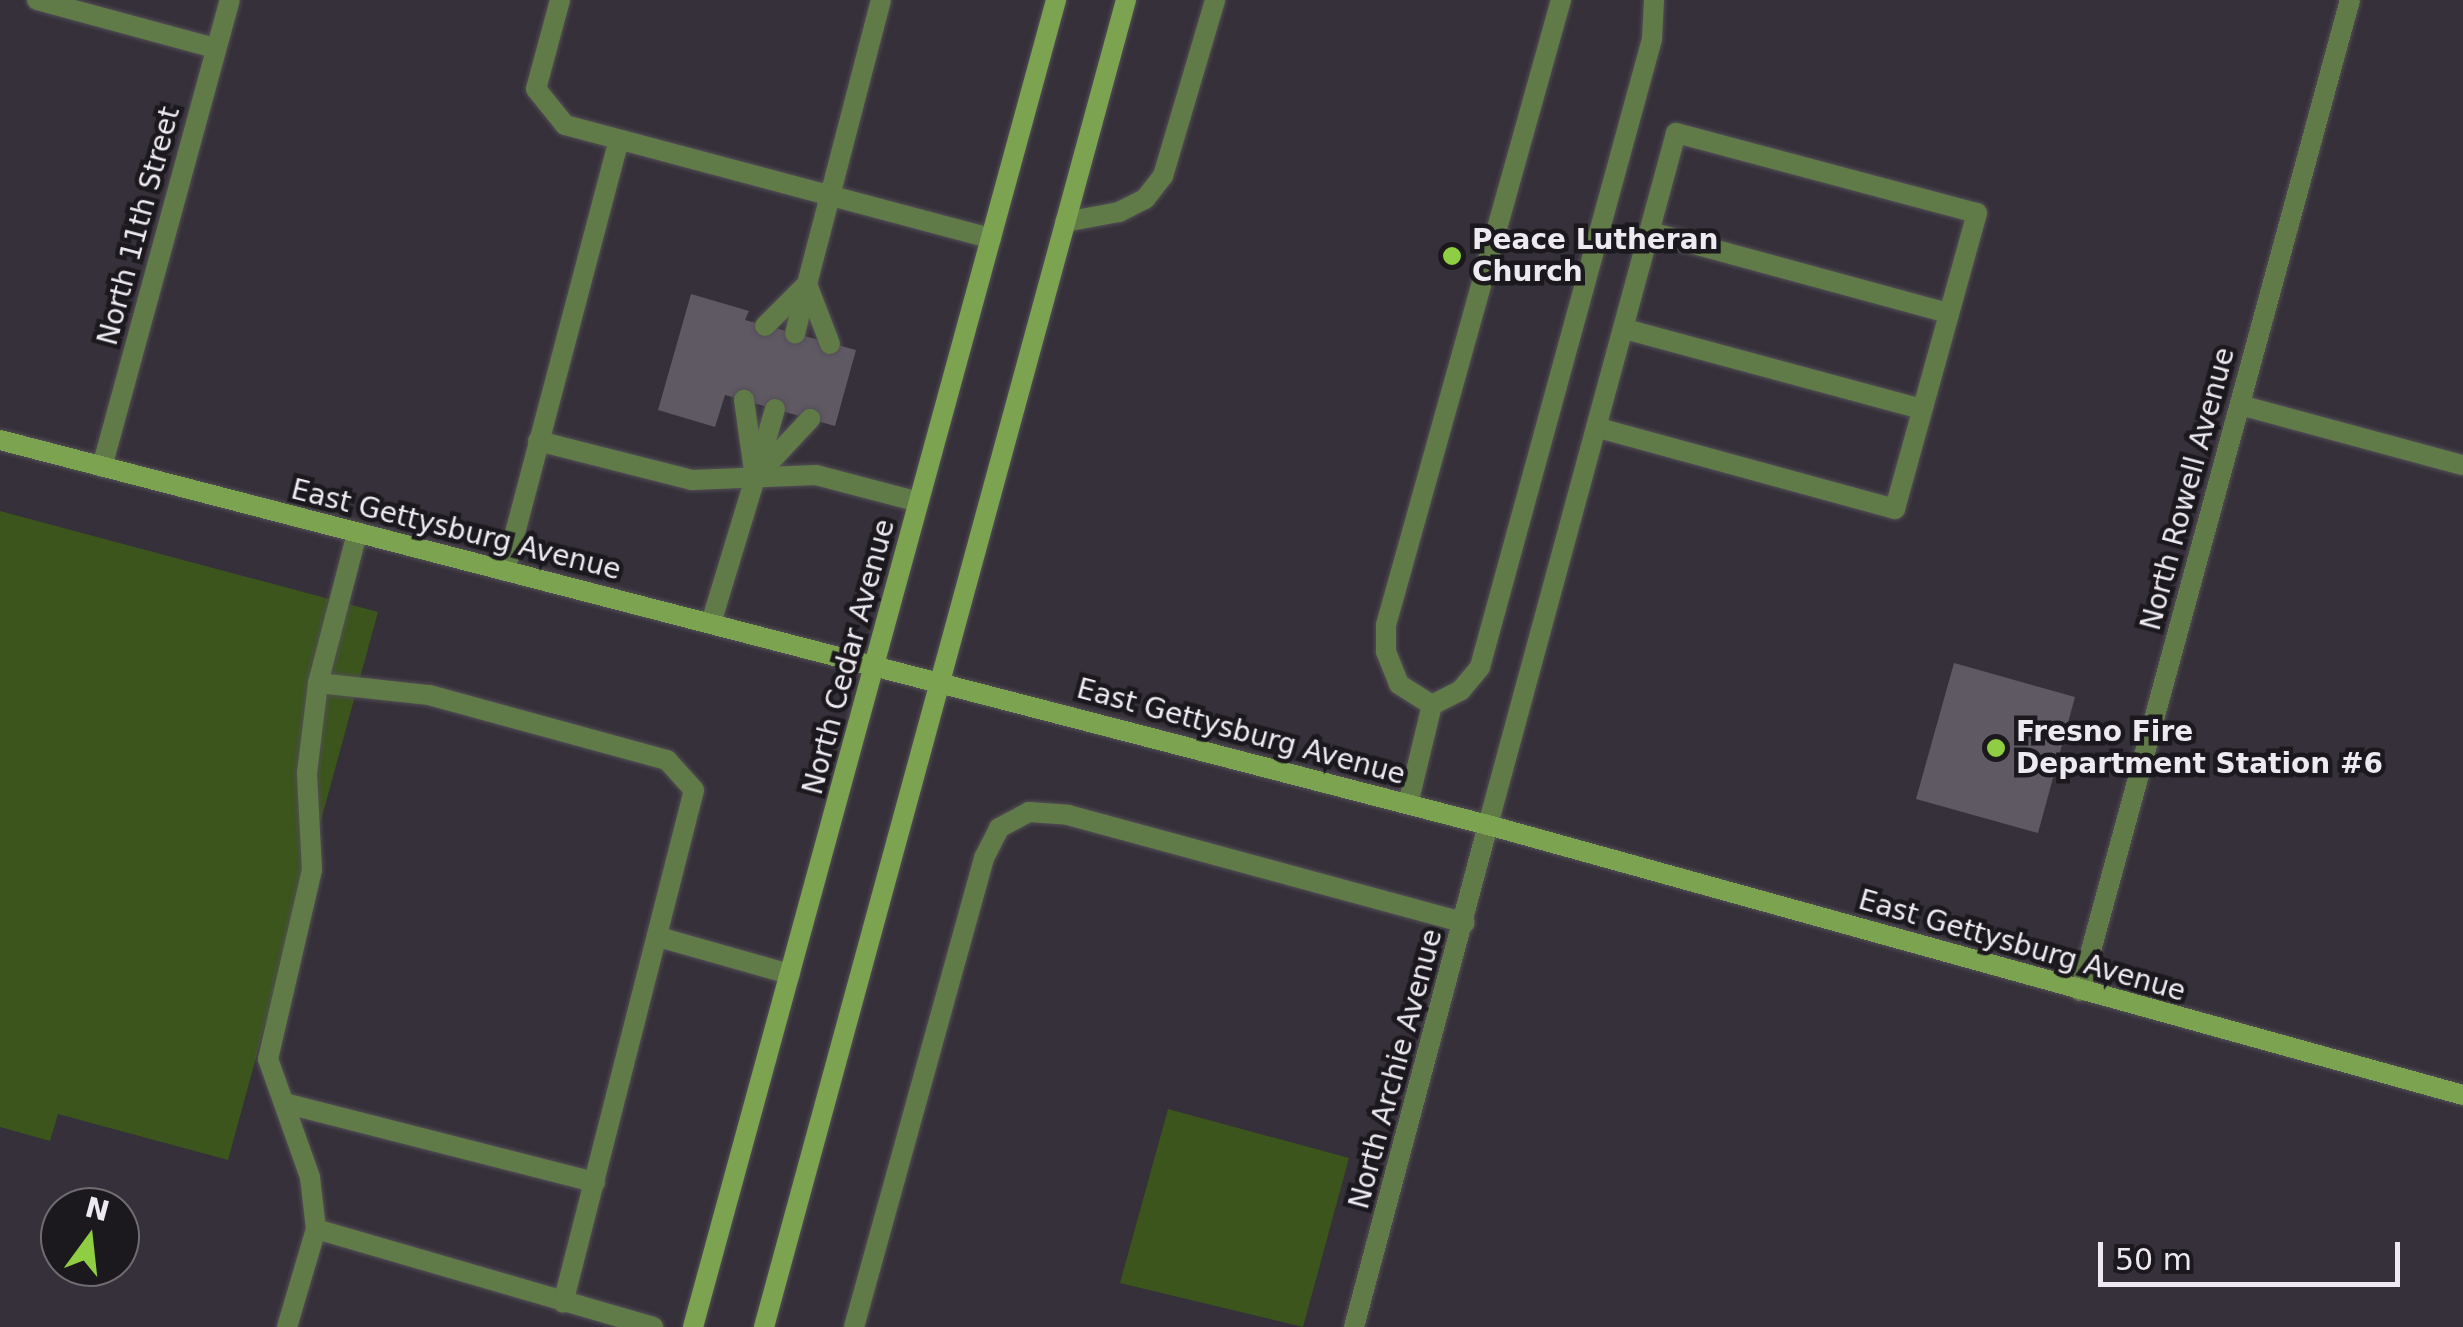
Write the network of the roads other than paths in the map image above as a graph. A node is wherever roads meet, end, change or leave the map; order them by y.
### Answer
1 (37, 0) edge
2 (230, 0) edge
3 (560, 0) edge
4 (881, 0) edge
5 (1056, 0) edge
6 (1126, 0) edge
7 (1215, 0) edge
8 (1654, 0) edge
9 (2350, 0) edge
10 (1557, 1) edge
11 (216, 48) junction
12 (619, 140) junction
13 (830, 196) junction
14 (1065, 222) junction
15 (1650, 232) junction
16 (991, 238) junction
17 (807, 284) junction
18 (1949, 313) junction
19 (765, 326) dead end
20 (1625, 329) junction
21 (795, 334) dead end
22 (830, 344) dead end
23 (744, 400) dead end
24 (2240, 405) junction
25 (775, 409) dead end
26 (1922, 410) junction
27 (810, 419) dead end
28 (1598, 428) junction
29 (0, 440) edge
30 (538, 441) junction
31 (2463, 466) edge
32 (102, 467) junction
33 (754, 478) junction
34 (919, 502) junction
35 (357, 533) junction
36 (506, 571) junction
37 (711, 622) junction
38 (875, 664) junction
39 (940, 680) junction
40 (318, 682) junction
41 (1432, 705) junction
42 (1408, 804) junction
43 (1488, 825) junction
44 (1465, 922) junction
45 (660, 937) junction
46 (790, 974) junction
47 (2080, 992) junction
48 (2463, 1096) edge
49 (284, 1103) junction
50 (595, 1182) junction
51 (316, 1228) junction
52 (563, 1302) junction
53 (589, 1318) edge
54 (287, 1327) edge
55 (653, 1327) edge
56 (693, 1327) edge
57 (764, 1327) edge
58 (854, 1327) edge
59 (1354, 1327) edge

1 - 11 street
2 - 11 street, North 11th Street
3 - 12 street
4 - 13 street
5 - 16 main road, North Cedar Avenue
6 - 14 main road
7 - 14 street
8 - 41 street
9 - 24 street, North Rowell Avenue
10 - 41 street
11 - 32 street, North 11th Street
12 - 13 street
12 - 30 street
13 - 16 street
13 - 17 street
14 - 39 main road
15 - 18 street
15 - 18 street, North Archie Avenue
15 - 20 street, North Archie Avenue
16 - 34 main road, North Cedar Avenue
17 - 19 street
17 - 21 street
17 - 22 street
18 - 26 street
20 - 26 street
20 - 28 street, North Archie Avenue
23 - 33 street
24 - 31 street
24 - 47 street, North Rowell Avenue
25 - 33 street
26 - 28 street
27 - 33 street
28 - 43 street, North Archie Avenue
29 - 32 main road, East Gettysburg Avenue
30 - 33 street
30 - 36 street
32 - 35 main road, East Gettysburg Avenue
33 - 34 street
33 - 37 street
34 - 38 main road, North Cedar Avenue
35 - 36 main road, East Gettysburg Avenue
35 - 40 street
36 - 37 main road, East Gettysburg Avenue
37 - 38 main road, East Gettysburg Avenue
38 - 39 main road, East Gettysburg Avenue
38 - 46 main road, North Cedar Avenue
39 - 42 main road, East Gettysburg Avenue
39 - 57 main road
40 - 45 street
40 - 49 street
41 - 42 street
42 - 43 main road, East Gettysburg Avenue
43 - 44 street, North Archie Avenue
43 - 47 main road, East Gettysburg Avenue
44 - 58 street
44 - 59 street, North Archie Avenue
45 - 46 street
45 - 50 street
46 - 56 main road, North Cedar Avenue
47 - 48 main road, East Gettysburg Avenue
49 - 50 street
49 - 51 street
50 - 52 street
51 - 52 street
51 - 54 street
52 - 53 street
53 - 55 street

